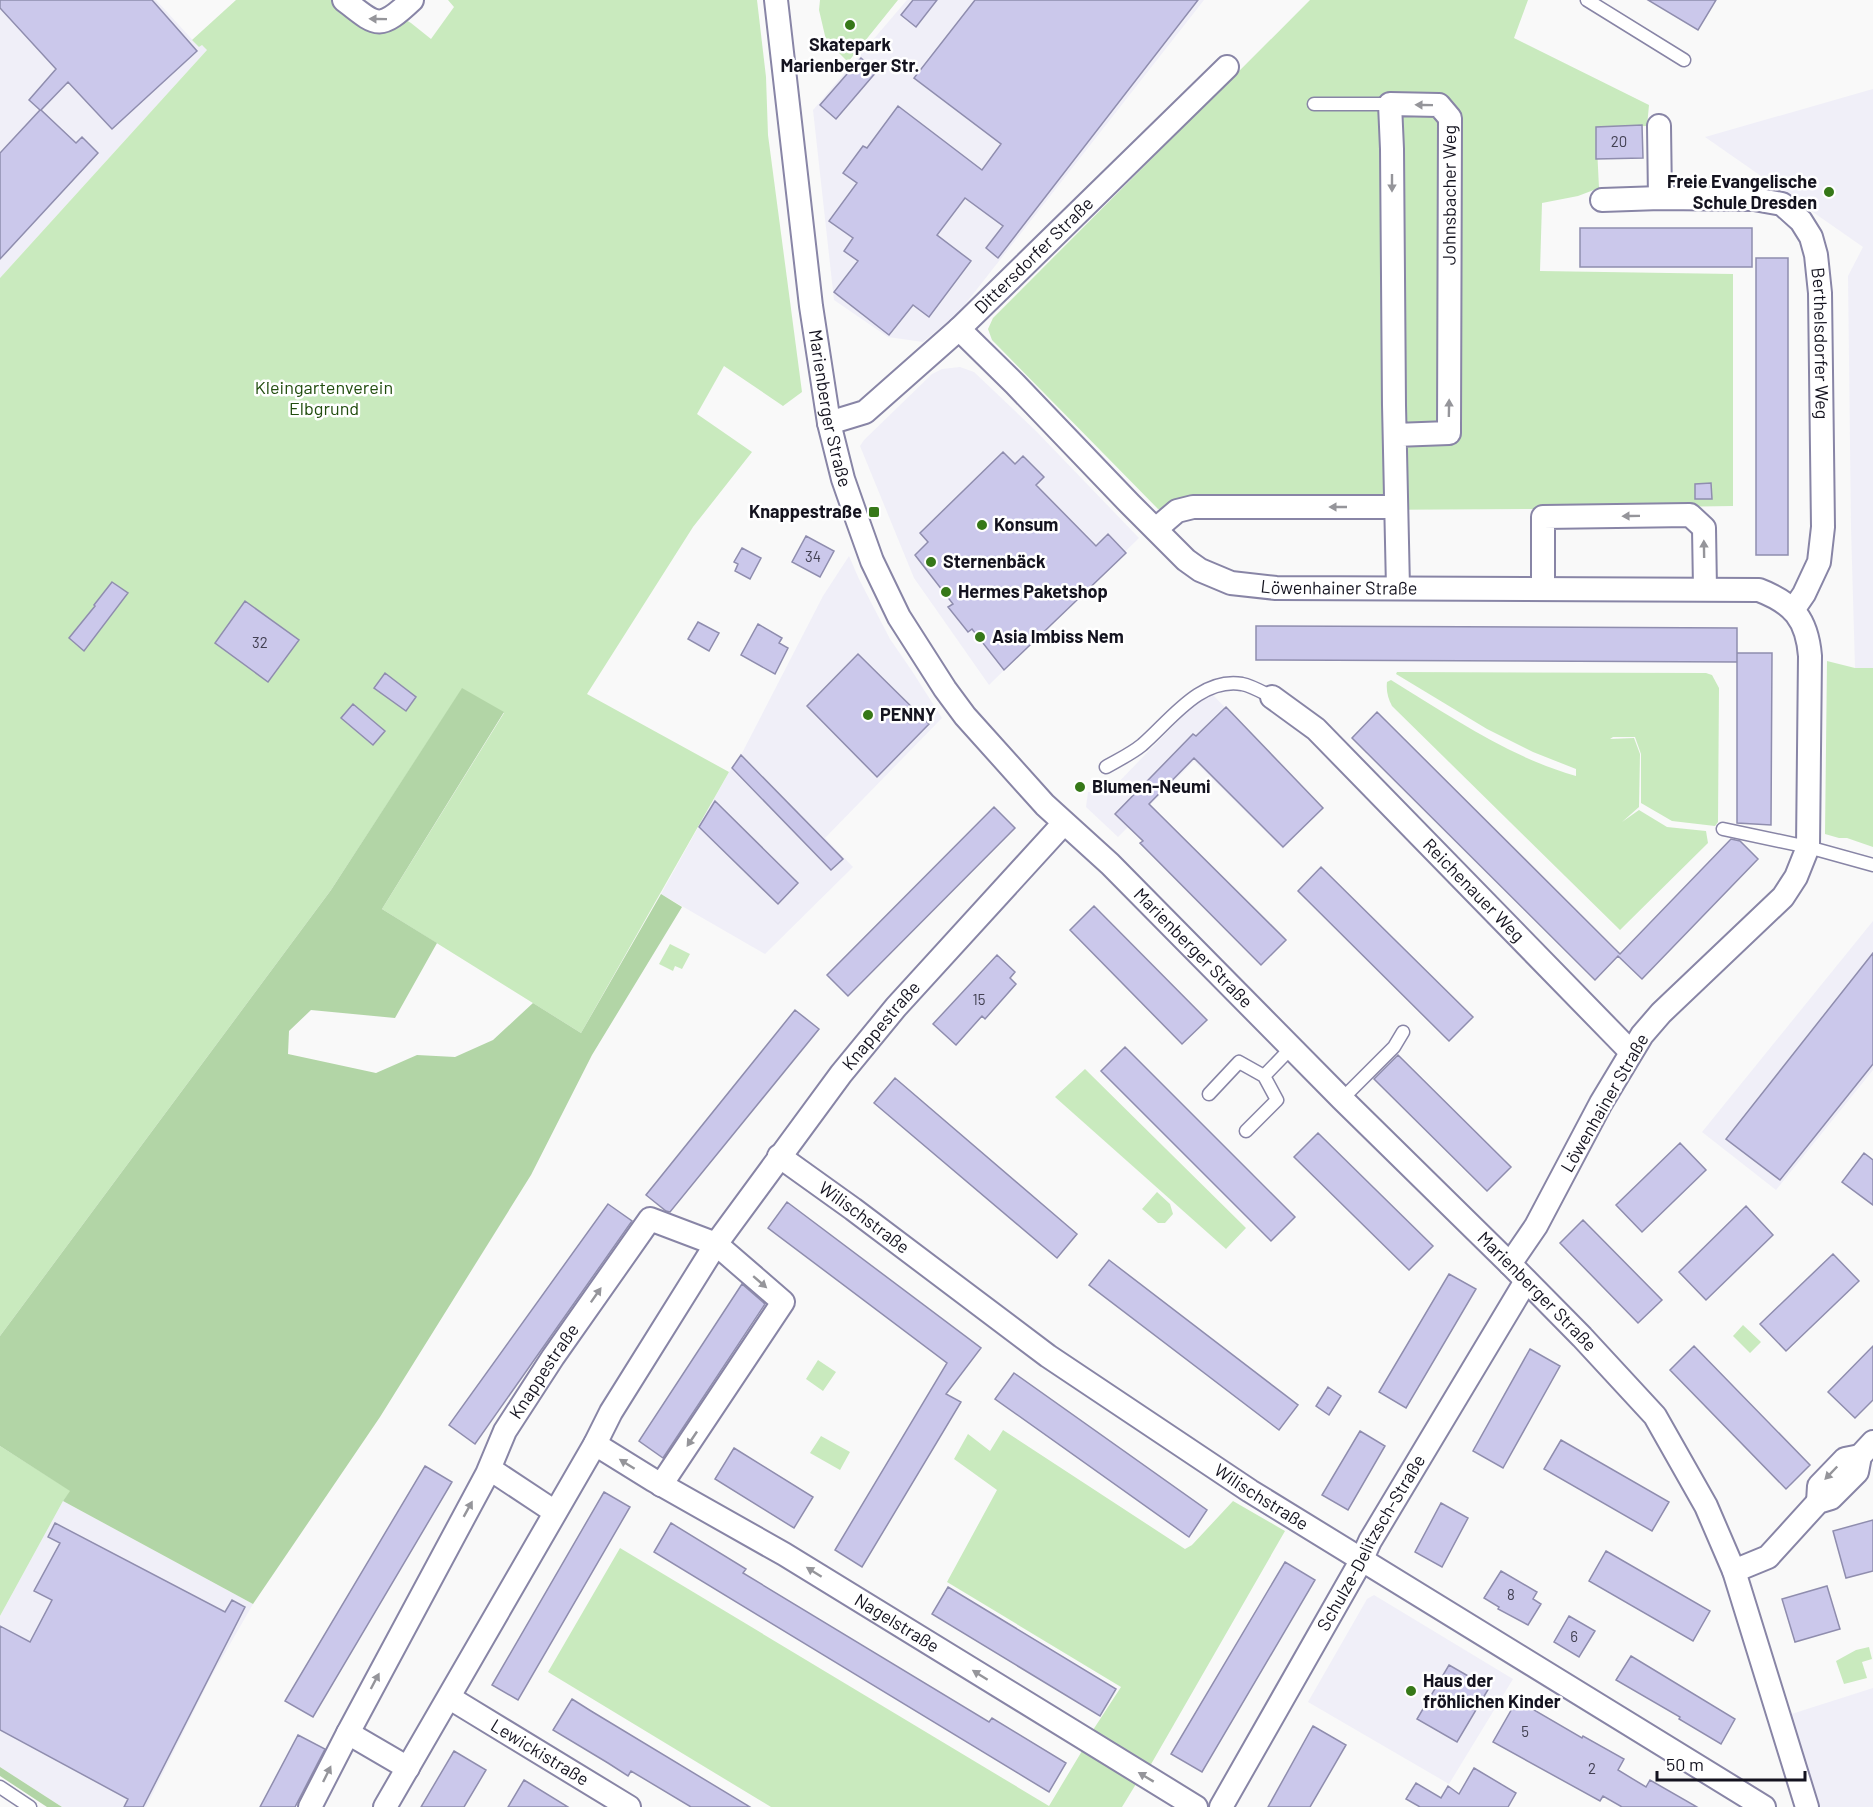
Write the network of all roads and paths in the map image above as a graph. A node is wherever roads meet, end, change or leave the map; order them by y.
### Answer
1 (344, 0) edge
2 (412, 0) edge
3 (776, 0) edge
4 (1587, 0) edge
5 (1684, 60) dead end
6 (1227, 67) dead end
7 (1314, 104) dead end
8 (1390, 104) junction
9 (1659, 126) dead end
10 (1659, 198) junction
11 (1602, 200) dead end
12 (959, 329) junction
13 (829, 423) junction
14 (1395, 435) junction
15 (1396, 507) junction
16 (1156, 529) junction
17 (1398, 588) junction
18 (1543, 589) junction
19 (1705, 589) junction
20 (1793, 610) junction
21 (1272, 697) joint
22 (1106, 767) dead end
23 (1064, 823) junction
24 (1723, 829) dead end
25 (1808, 847) junction
26 (1873, 865) edge
27 (1404, 1032) dead end
28 (1291, 1048) junction
29 (1630, 1052) junction
30 (1264, 1076) junction
31 (1209, 1094) dead end
32 (1342, 1099) junction
33 (1246, 1131) dead end
34 (779, 1156) junction
35 (716, 1244) junction
36 (1510, 1264) junction
37 (1526, 1281) junction
38 (595, 1444) junction
39 (1866, 1449) edge
40 (490, 1469) junction
41 (661, 1485) junction
42 (555, 1512) junction
43 (1361, 1560) junction
44 (1734, 1571) junction
45 (450, 1698) junction
46 (348, 1733) junction
47 (408, 1768) junction
48 (0, 1787) edge
49 (30, 1807) edge
50 (310, 1807) edge
51 (385, 1807) edge
52 (629, 1807) edge
53 (1196, 1807) edge
54 (1221, 1807) edge
55 (1764, 1807) edge
56 (1807, 1807) edge

2 -> 1 street
3 - 13 street, Marienberger Straße
4 - 5 lane
6 - 12 street, Dittersdorfer Straße
7 - 8 lane
8 -> 14 street
14 -> 8 street, Johnsbacher Weg
9 - 10 street
10 - 11 street, Berthelsdorfer Weg
10 - 20 street, Berthelsdorfer Weg
12 - 13 street, Dittersdorfer Straße
12 - 16 street, Löwenhainer Straße
13 - 23 street, Marienberger Straße
14 - 15 street
15 -> 16 street
15 - 17 street
16 - 17 street, Löwenhainer Straße
17 - 18 street, Löwenhainer Straße
18 - 19 street, Löwenhainer Straße
19 -> 18 street
19 - 20 street, Löwenhainer Straße
20 - 25 street, Löwenhainer Straße
21 - 22 lane, Reichenauer Weg
21 - 29 street, Reichenauer Weg
23 - 28 street, Marienberger Straße
23 - 34 street, Knappestraße
24 - 25 lane
25 - 26 lane
25 - 29 street, Löwenhainer Straße
27 - 32 lane
28 - 30 lane
28 - 32 street, Marienberger Straße
29 - 36 street, Löwenhainer Straße
30 - 31 lane
30 - 33 lane
32 - 36 street, Marienberger Straße
34 - 35 street, Knappestraße
34 - 43 street, Wilischstraße
35 - 38 street, Knappestraße
40 -> 35 street, Knappestraße
35 -> 41 street, Knappestraße
36 - 37 street, Marienberger Straße
37 - 43 street, Schulze-Delitzsch-Straße
37 - 44 street, Marienberger Straße
41 -> 38 street, Nagelstraße
38 - 42 street, Knappestraße
39 - 44 street
40 - 42 street
46 -> 40 street, Knappestraße
53 -> 41 street, Nagelstraße
42 - 45 street, Knappestraße
43 - 54 street, Schulze-Delitzsch-Straße
43 - 55 street, Wilischstraße
44 - 56 street, Marienberger Straße
45 - 47 street, Knappestraße
45 - 52 street, Lewickistraße
46 - 47 street
50 -> 46 street, Knappestraße
47 - 51 street, Knappestraße
48 - 49 lane

